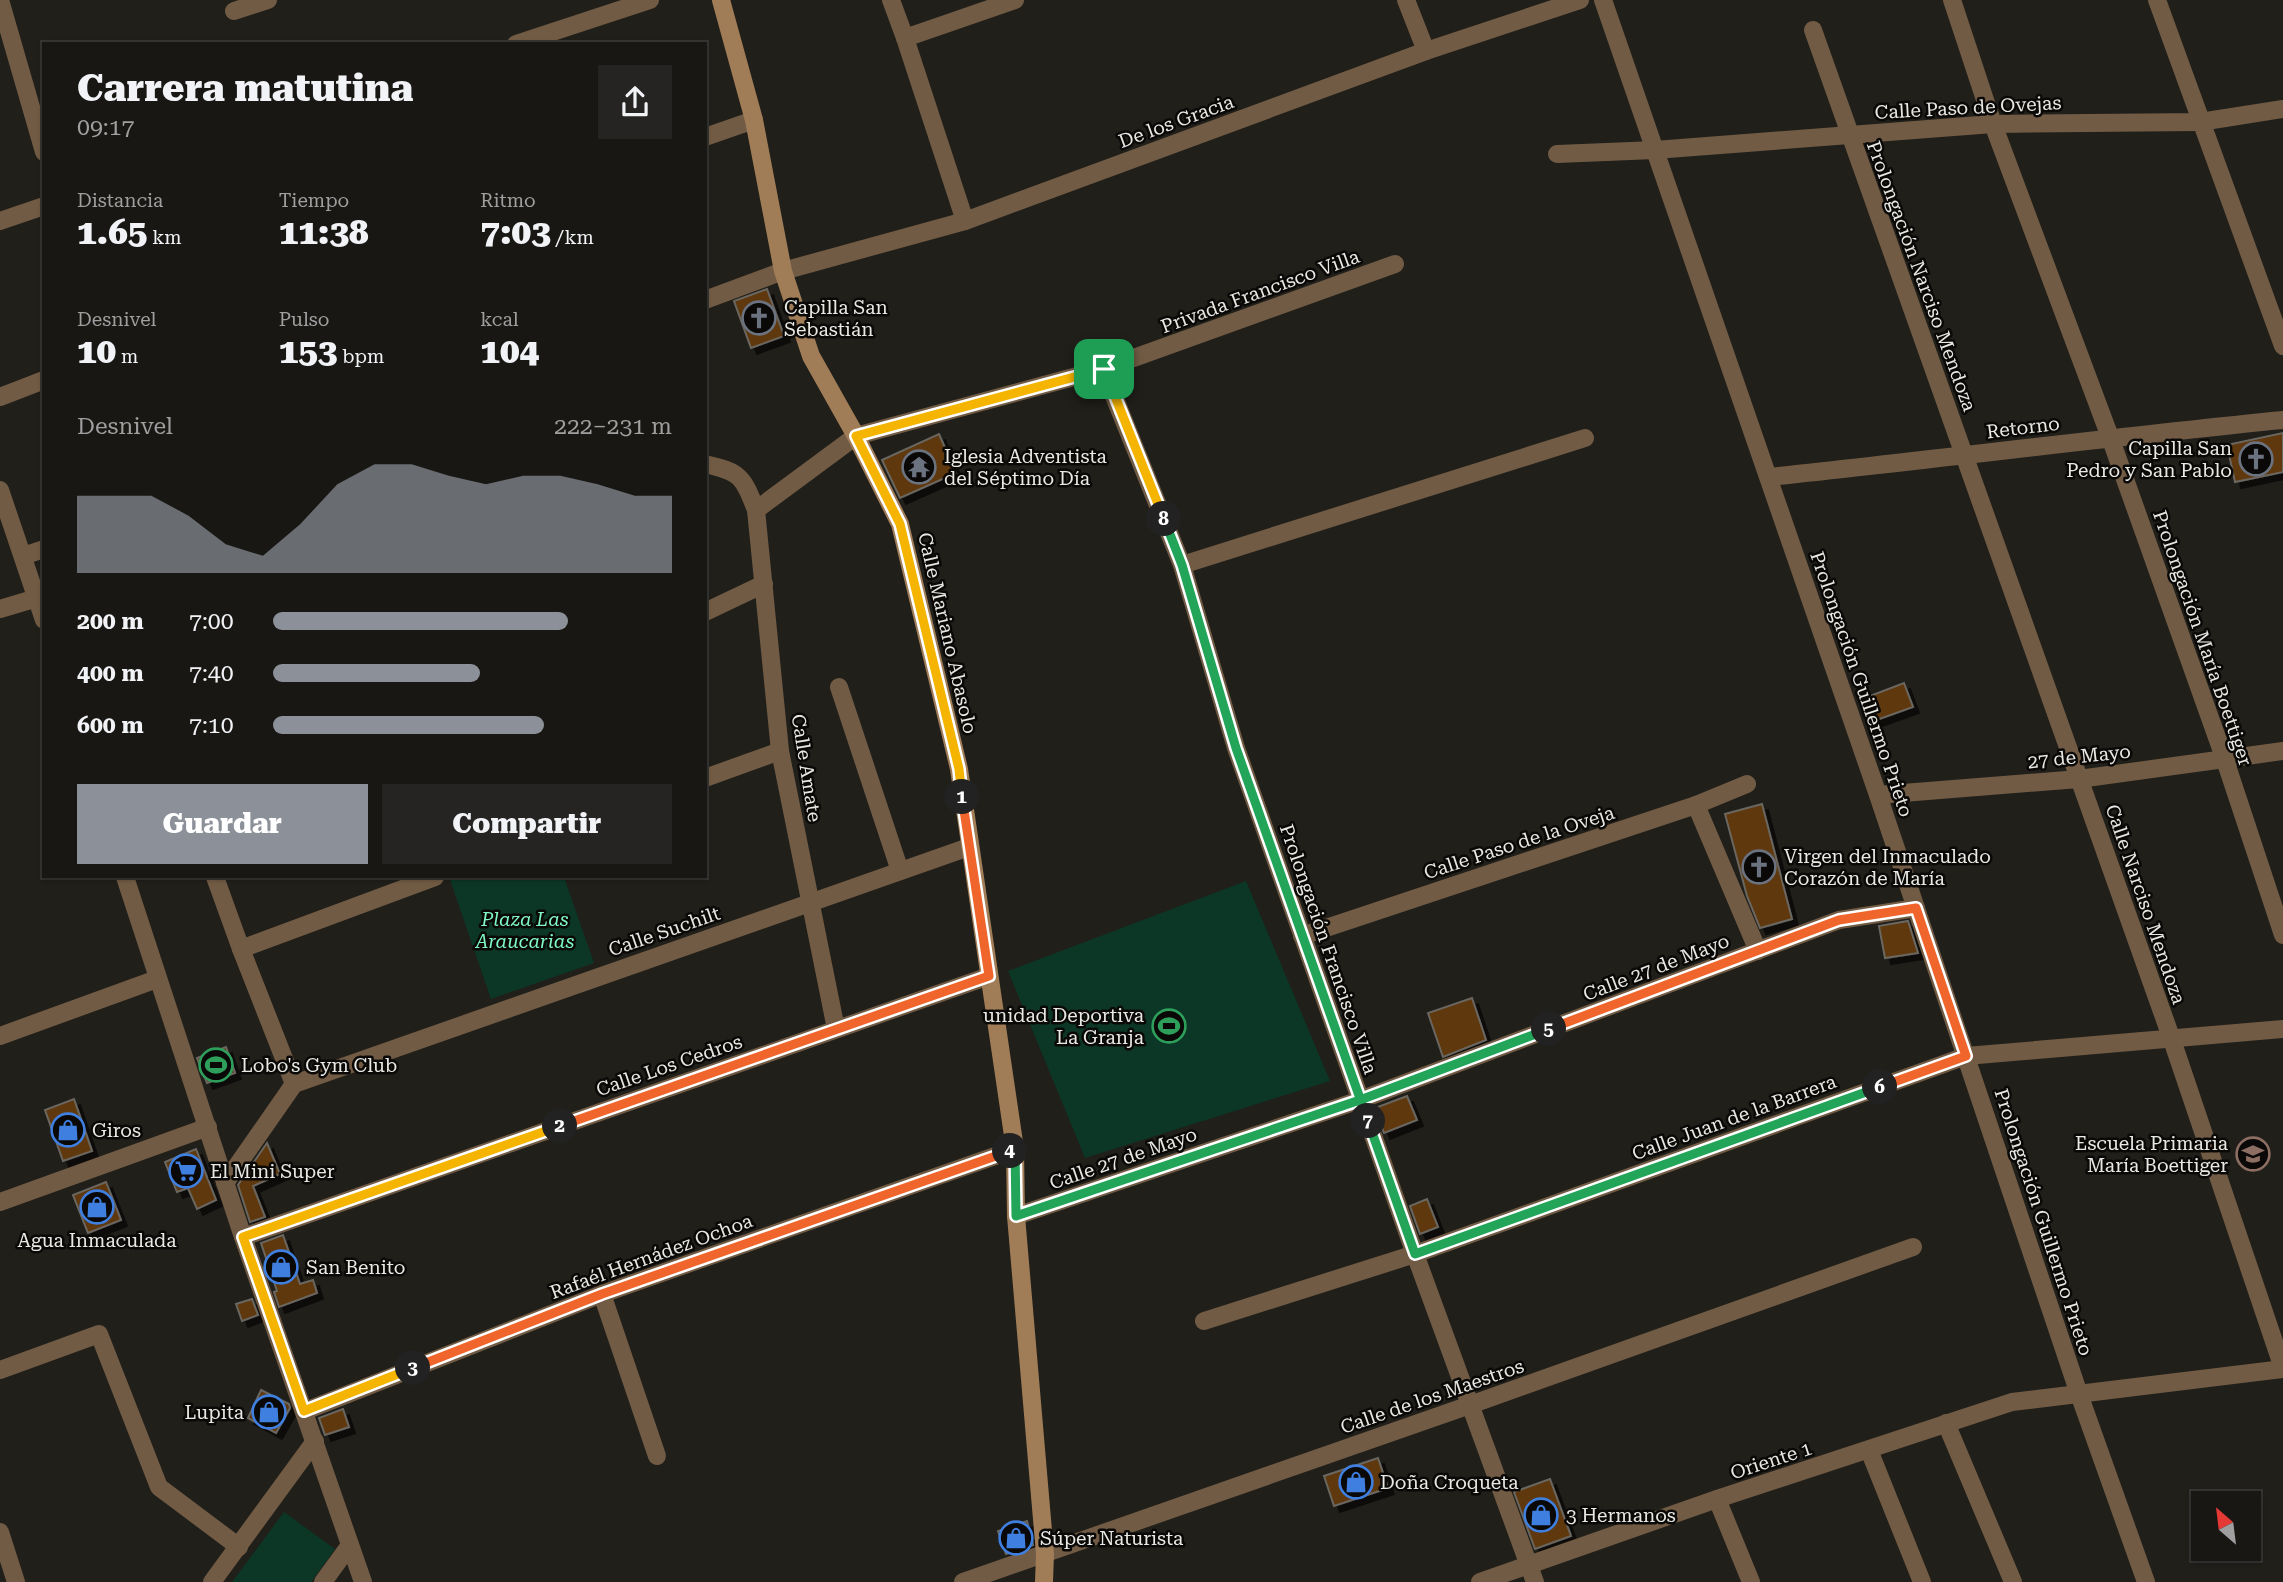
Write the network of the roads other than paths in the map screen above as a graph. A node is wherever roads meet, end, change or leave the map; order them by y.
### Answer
1 (0, 0) edge
2 (268, 0) edge
3 (650, 0) edge
4 (721, 0) edge
5 (891, 0) edge
6 (1015, 0) edge
7 (1406, 0) edge
8 (1580, 0) edge
9 (1604, 0) edge
10 (1952, 0) edge
11 (2157, 0) edge
12 (234, 11) dead end
13 (1813, 30) dead end
14 (905, 38) junction
15 (522, 42) edge
16 (1426, 51) junction
17 (2283, 109) edge
18 (754, 120) junction
19 (2200, 122) junction
20 (1993, 124) junction
21 (1849, 135) junction
22 (707, 136) edge
23 (42, 145) edge
24 (1656, 150) junction
25 (1557, 154) dead end
26 (42, 207) edge
27 (965, 221) junction
28 (0, 222) edge
29 (1395, 264) dead end
30 (783, 271) junction
31 (707, 299) edge
32 (2283, 346) edge
33 (1104, 369) junction
34 (42, 381) edge
35 (0, 397) edge
36 (2283, 420) edge
37 (856, 436) junction
38 (2110, 437) junction
39 (1585, 438) dead end
40 (1965, 456) junction
41 (707, 464) edge
42 (1769, 477) junction
43 (0, 490) edge
44 (756, 510) junction
45 (42, 550) edge
46 (23, 556) junction
47 (1182, 565) junction
48 (764, 584) junction
49 (37, 598) junction
50 (0, 609) edge
51 (707, 611) edge
52 (42, 614) edge
53 (839, 687) dead end
54 (780, 751) junction
55 (2283, 751) edge
56 (2225, 760) junction
57 (707, 777) edge
58 (2079, 779) junction
59 (1747, 784) dead end
60 (1878, 795) junction
61 (1696, 805) junction
62 (969, 846) junction
63 (900, 871) junction
64 (125, 878) edge
65 (215, 878) edge
66 (428, 878) edge
67 (809, 902) junction
68 (1916, 908) junction
69 (2283, 935) edge
70 (1302, 936) junction
71 (241, 948) junction
72 (1758, 951) junction
73 (989, 976) junction
74 (158, 979) junction
75 (836, 1029) junction
76 (2283, 1029) edge
77 (0, 1036) edge
78 (2171, 1037) junction
79 (1966, 1056) junction
80 (294, 1084) junction
81 (1360, 1100) junction
82 (208, 1128) junction
83 (1015, 1149) junction
84 (225, 1183) junction
85 (0, 1202) edge
86 (1016, 1216) junction
87 (243, 1237) junction
88 (1913, 1247) dead end
89 (1415, 1254) junction
90 (602, 1294) junction
91 (1204, 1321) dead end
92 (2283, 1369) edge
93 (0, 1370) edge
94 (2079, 1394) junction
95 (1470, 1405) junction
96 (304, 1411) junction
97 (1946, 1423) junction
98 (315, 1441) junction
99 (1869, 1450) junction
100 (657, 1456) dead end
101 (1717, 1499) junction
102 (0, 1532) edge
103 (350, 1545) junction
104 (239, 1547) junction
105 (1045, 1554) junction
106 (1532, 1574) edge
107 (16, 1582) edge
108 (212, 1582) edge
109 (323, 1582) edge
110 (363, 1582) edge
111 (963, 1582) edge
112 (1044, 1582) edge
113 (1480, 1582) edge
114 (1751, 1582) edge
115 (1923, 1582) edge
116 (2013, 1582) edge
117 (2147, 1582) edge

1 - 23 street
2 - 12 street
3 - 15 street
4 - 18 street, Calle Mariano Abasolo
5 - 14 street
6 - 14 street
7 - 16 street
8 - 16 street, De los Gracia
9 - 24 street, Prolongación Guillermo Prieto
10 - 20 street, Prolongación María Boettiger
11 - 19 street
13 - 21 street, Prolongación Narciso Mendoza
14 - 27 street
16 - 27 street, De los Gracia
17 - 19 street, Calle Paso de Ovejas
18 - 22 street
18 - 30 street, Calle Mariano Abasolo
19 - 20 street, Calle Paso de Ovejas
19 - 32 street
20 - 21 street, Calle Paso de Ovejas
20 - 38 street, Prolongación María Boettiger
21 - 24 street, Calle Paso de Ovejas
21 - 40 street, Prolongación Narciso Mendoza
24 - 25 street, Calle Paso de Ovejas
24 - 42 street, Prolongación Guillermo Prieto
26 - 28 street
27 - 30 street, De los Gracia
29 - 33 street, Privada Francisco Villa
30 - 31 street, De los Gracia
30 - 37 street, Calle Mariano Abasolo
33 - 37 street, Privada Francisco Villa
33 - 47 street, Prolongación Francisco Villa
34 - 35 street
36 - 38 street, Retorno
37 - 44 street
37 - 62 street, Calle Mariano Abasolo
38 - 40 street, Retorno
38 - 56 street, Prolongación María Boettiger
39 - 47 street
40 - 42 street, Retorno
40 - 58 street, Calle Narciso Mendoza
41 - 44 street, Calle Amate
42 - 60 street, Prolongación Guillermo Prieto
43 - 46 street
44 - 48 street, Calle Amate
45 - 46 street
46 - 49 street
47 - 70 street, Prolongación Francisco Villa
48 - 51 street
48 - 54 street, Calle Amate
49 - 50 street
49 - 52 street
53 - 63 street
54 - 57 street
54 - 67 street, Calle Amate
55 - 56 street, 27 de Mayo
56 - 58 street, 27 de Mayo
56 - 69 street, Prolongación María Boettiger
58 - 60 street, 27 de Mayo
58 - 78 street, Calle Narciso Mendoza
59 - 61 street, Calle Paso de la Oveja
60 - 68 street, Prolongación Guillermo Prieto
61 - 70 street, Calle Paso de la Oveja
61 - 72 street
62 - 63 street, Calle Suchilt
62 - 73 street, Calle Mariano Abasolo
63 - 67 street, Calle Suchilt
64 - 74 street
65 - 71 street
66 - 71 street
67 - 75 street, Calle Amate
67 - 80 street, Calle Suchilt
68 - 72 street, Calle 27 de Mayo
68 - 79 street, Prolongación Guillermo Prieto
70 - 81 street, Prolongación Francisco Villa
71 - 80 street
72 - 81 street, Calle 27 de Mayo
73 - 75 street, Calle Los Cedros
73 - 83 street, Calle Mariano Abasolo
74 - 77 street
74 - 82 street
75 - 87 street, Calle Los Cedros
76 - 78 street, Calle Juan de la Barrera
78 - 79 street, Calle Juan de la Barrera
78 - 92 street, Calle Narciso Mendoza
79 - 89 street, Calle Juan de la Barrera
79 - 94 street, Prolongación Guillermo Prieto
80 - 84 street
81 - 86 street, Calle 27 de Mayo
81 - 89 street, Prolongación Francisco Villa
82 - 84 street
82 - 85 street
83 - 86 street, Calle Mariano Abasolo
83 - 90 street, Rafaél Hernádez Ochoa
84 - 87 street
86 - 105 street, Calle Mariano Abasolo
87 - 96 street
88 - 95 street, Calle de los Maestros
89 - 91 street, Calle Juan de la Barrera
89 - 95 street, Prolongación Francisco Villa
90 - 96 street, Rafaél Hernádez Ochoa
90 - 100 street
92 - 94 street, Oriente 1
93 - 104 street
94 - 97 street, Oriente 1
94 - 117 street, Prolongación Guillermo Prieto
95 - 105 street, Calle de los Maestros
95 - 106 street, Prolongación Francisco Villa
96 - 98 street
97 - 99 street, Oriente 1
97 - 116 street
98 - 103 street
98 - 104 street
99 - 101 street, Oriente 1
99 - 115 street
101 - 106 street, Oriente 1
101 - 114 street
102 - 107 street
103 - 109 street
103 - 110 street
104 - 108 street
105 - 111 street, Calle de los Maestros
105 - 112 street
106 - 113 street, Oriente 1

